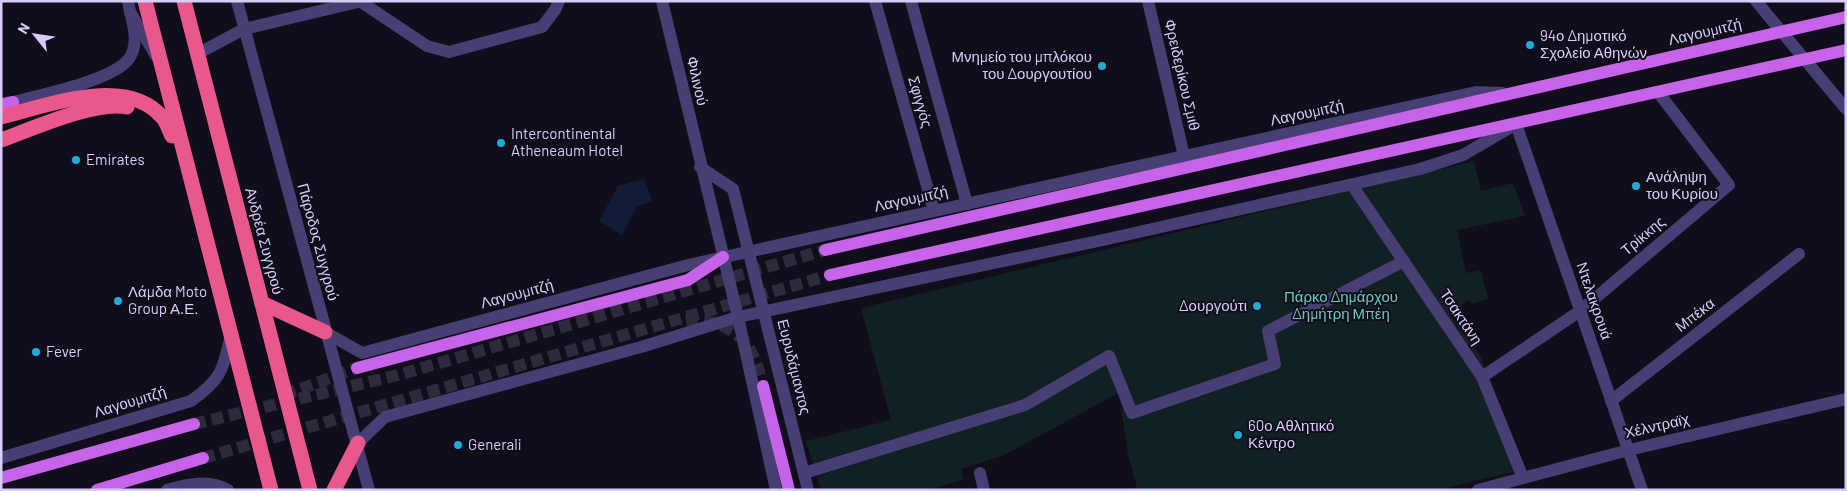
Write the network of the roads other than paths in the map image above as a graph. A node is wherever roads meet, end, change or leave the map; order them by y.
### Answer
1 (145, 1) edge
2 (184, 1) edge
3 (237, 1) edge
4 (362, 1) edge
5 (558, 1) edge
6 (662, 1) edge
7 (875, 1) edge
8 (911, 1) edge
9 (1148, 1) edge
10 (1756, 1) edge
11 (129, 6) edge
12 (1846, 17) edge
13 (244, 29) junction
14 (1782, 32) junction
15 (1846, 50) edge
16 (197, 54) junction
17 (1804, 60) junction
18 (161, 64) junction
19 (1658, 92) junction
20 (1512, 93) junction
21 (4, 102) edge
22 (1846, 109) edge
23 (1, 117) edge
24 (1516, 124) junction
25 (170, 133) junction
26 (1, 140) edge
27 (1184, 156) junction
28 (187, 167) junction
29 (700, 167) junction
30 (1352, 185) junction
31 (967, 204) junction
32 (934, 211) junction
33 (825, 250) tunnel mouth
34 (750, 251) junction
35 (1799, 254) dead end
36 (723, 257) junction
37 (1404, 261) junction
38 (830, 275) tunnel mouth
39 (262, 303) junction
40 (1580, 311) junction
41 (764, 312) junction
42 (738, 317) junction
43 (326, 332) junction
44 (230, 334) junction
45 (357, 368) tunnel mouth
46 (1482, 377) junction
47 (763, 386) tunnel mouth
48 (1846, 400) edge
49 (1611, 401) junction
50 (194, 424) tunnel mouth
51 (358, 443) junction
52 (1629, 450) junction
53 (1, 458) edge
54 (202, 458) tunnel mouth
55 (980, 473) dead end
56 (804, 474) junction
57 (1, 478) edge
58 (1523, 478) junction
59 (98, 490) edge
60 (167, 490) edge
61 (228, 490) edge
62 (271, 490) edge
63 (310, 490) edge
64 (334, 490) edge
65 (369, 490) edge
66 (776, 490) edge
67 (788, 490) edge
68 (808, 490) edge
69 (984, 490) edge
70 (1478, 490) edge
71 (1642, 490) edge

1 - 18 highway
2 - 16 highway, Ανδρέα Συγγρού
3 - 13 street, Πάροδος Συγγρού
4 - 5 street
4 - 13 street
6 - 29 street, Φιλινού
7 - 32 street, Σφιγγός
8 - 31 street, Σφιγγός
9 - 27 street, Φρειδερίκου Σμιθ
10 - 14 street
11 - 18 street
11 - 21 street
12 - 14 main road, Λαγουμιτζή
13 - 16 street
13 - 43 street, Πάροδος Συγγρού
14 - 17 street
14 - 20 main road, Λαγουμιτζή
15 - 17 main road
16 - 39 highway, Ανδρέα Συγγρού
17 - 19 main road
17 - 22 street
18 - 28 highway
19 - 24 main road
19 - 40 street, Τρίκκης
20 - 27 street, Λαγουμιτζή
20 - 33 main road, Λαγουμιτζή
23 - 25 highway
24 - 30 street
24 - 38 main road
24 - 40 street, Ντελακρουά
25 - 26 highway
25 - 28 highway
27 - 31 street, Λαγουμιτζή
28 - 44 highway
29 - 34 street
29 - 36 street, Φιλινού
30 - 37 street, Τσακτάνη
30 - 41 street
31 - 32 street, Λαγουμιτζή
32 - 34 street, Λαγουμιτζή
34 - 36 street, Λαγουμιτζή
34 - 41 street, Ευρυδάμαντος
35 - 49 street, Μπέκα
36 - 42 street
36 - 43 street, Λαγουμιτζή
36 - 45 main road
37 - 46 street, Τσακτάνη
37 - 56 street
39 - 43 highway
39 - 63 highway, Ανδρέα Συγγρού
40 - 46 street
40 - 49 street, Ντελακρουά
41 - 42 street
41 - 56 street, Ευρυδάμαντος
42 - 51 street
42 - 66 street
43 - 51 street, Πάροδος Συγγρού
44 - 53 street, Λαγουμιτζή
44 - 62 highway
46 - 58 street, Τσακτάνη
47 - 67 main road
48 - 52 street, Χέλντραϊχ
49 - 52 street, Ντελακρουά
50 - 57 main road
51 - 64 highway
51 - 65 street, Πάροδος Συγγρού
52 - 58 street, Χέλντραϊχ
52 - 71 street, Ντελακρουά
54 - 59 main road
55 - 69 street
56 - 68 street, Ευρυδάμαντος
58 - 70 street, Χέλντραϊχ
60 - 61 street

